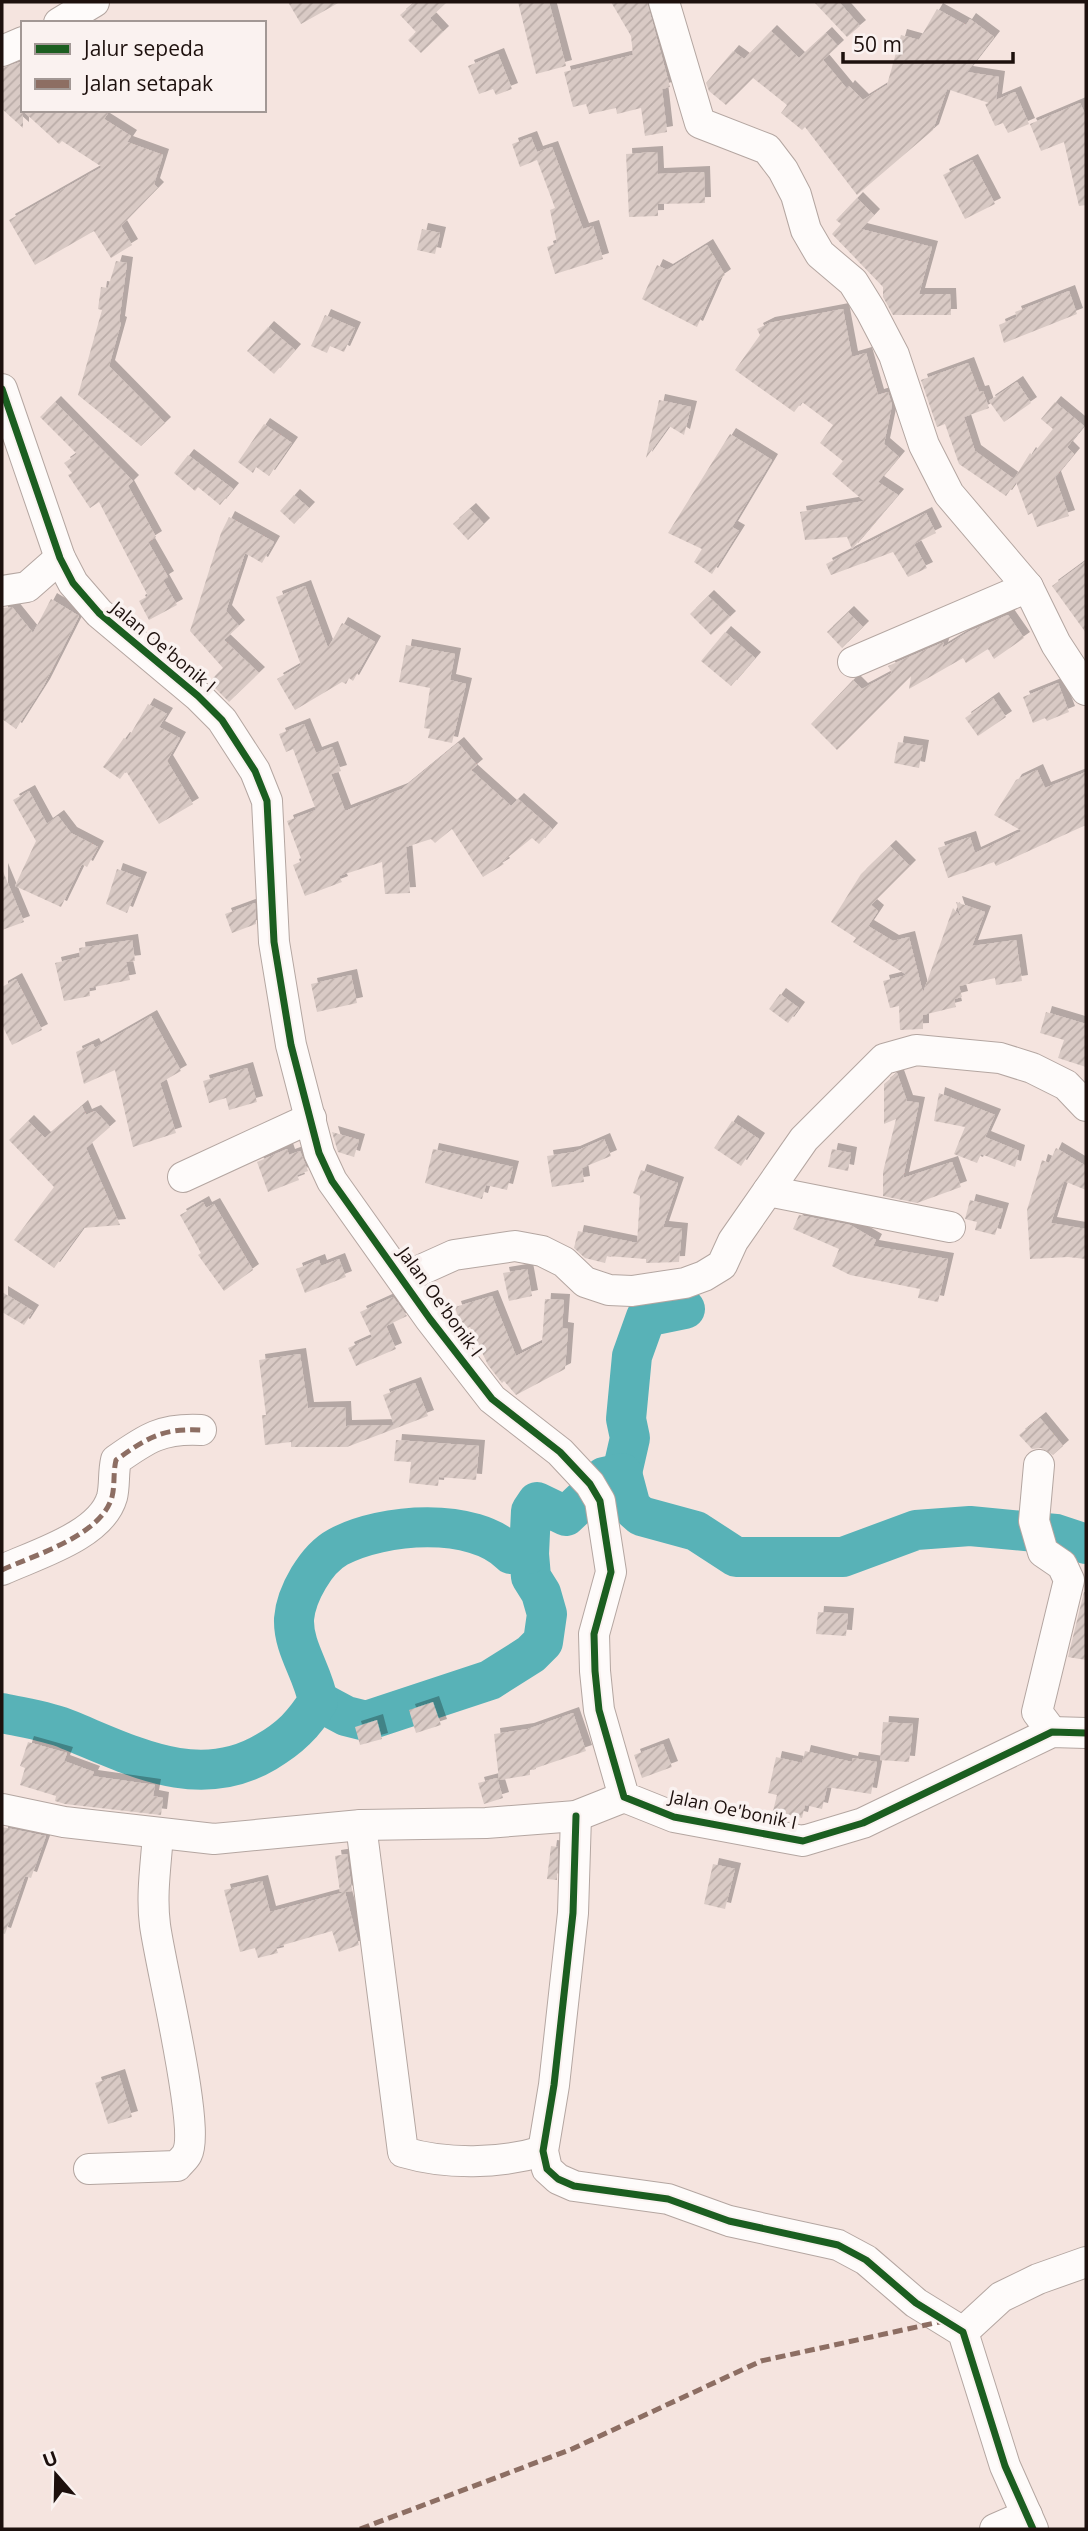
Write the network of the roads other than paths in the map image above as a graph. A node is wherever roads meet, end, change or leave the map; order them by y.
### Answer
1 (93, 2) edge
2 (664, 2) edge
3 (62, 21) edge
4 (21, 43) edge
5 (2, 51) edge
6 (2, 389) edge
7 (60, 558) junction
8 (1028, 587) junction
9 (2, 591) edge
10 (853, 662) dead end
11 (1086, 690) edge
12 (1086, 1105) edge
13 (311, 1118) junction
14 (183, 1177) dead end
15 (768, 1191) junction
16 (950, 1227) dead end
17 (403, 1278) junction
18 (201, 1430) dead end
19 (1039, 1465) dead end
20 (2, 1570) edge
21 (1078, 1581) edge
22 (1052, 1732) junction
23 (1086, 1732) edge
24 (624, 1797) junction
25 (2, 1809) edge
26 (576, 1816) junction
27 (361, 1825) junction
28 (158, 1834) junction
29 (543, 2151) junction
30 (89, 2169) dead end
31 (1086, 2262) edge
32 (963, 2332) junction
33 (1030, 2522) edge
34 (995, 2529) edge

1 - 3 street
2 - 8 street
4 - 5 street
6 - 7 street, Jalan Oe'bonik I
7 - 9 street
7 - 13 street, Jalan Oe'bonik I
8 - 10 street
8 - 11 street
12 - 15 street
13 - 14 street
13 - 17 street, Jalan Oe'bonik I
15 - 16 street
15 - 17 street
17 - 24 street, Jalan Oe'bonik I
18 - 20 street
19 - 21 street
21 - 22 street
22 - 23 street, Jalan Oe'bonik I
22 - 24 street, Jalan Oe'bonik I
24 - 26 street
25 - 28 street
26 - 27 street
26 - 29 street
27 - 28 street
27 - 29 street
28 - 30 street
29 - 32 street
31 - 32 street
32 - 33 street
33 - 34 street

